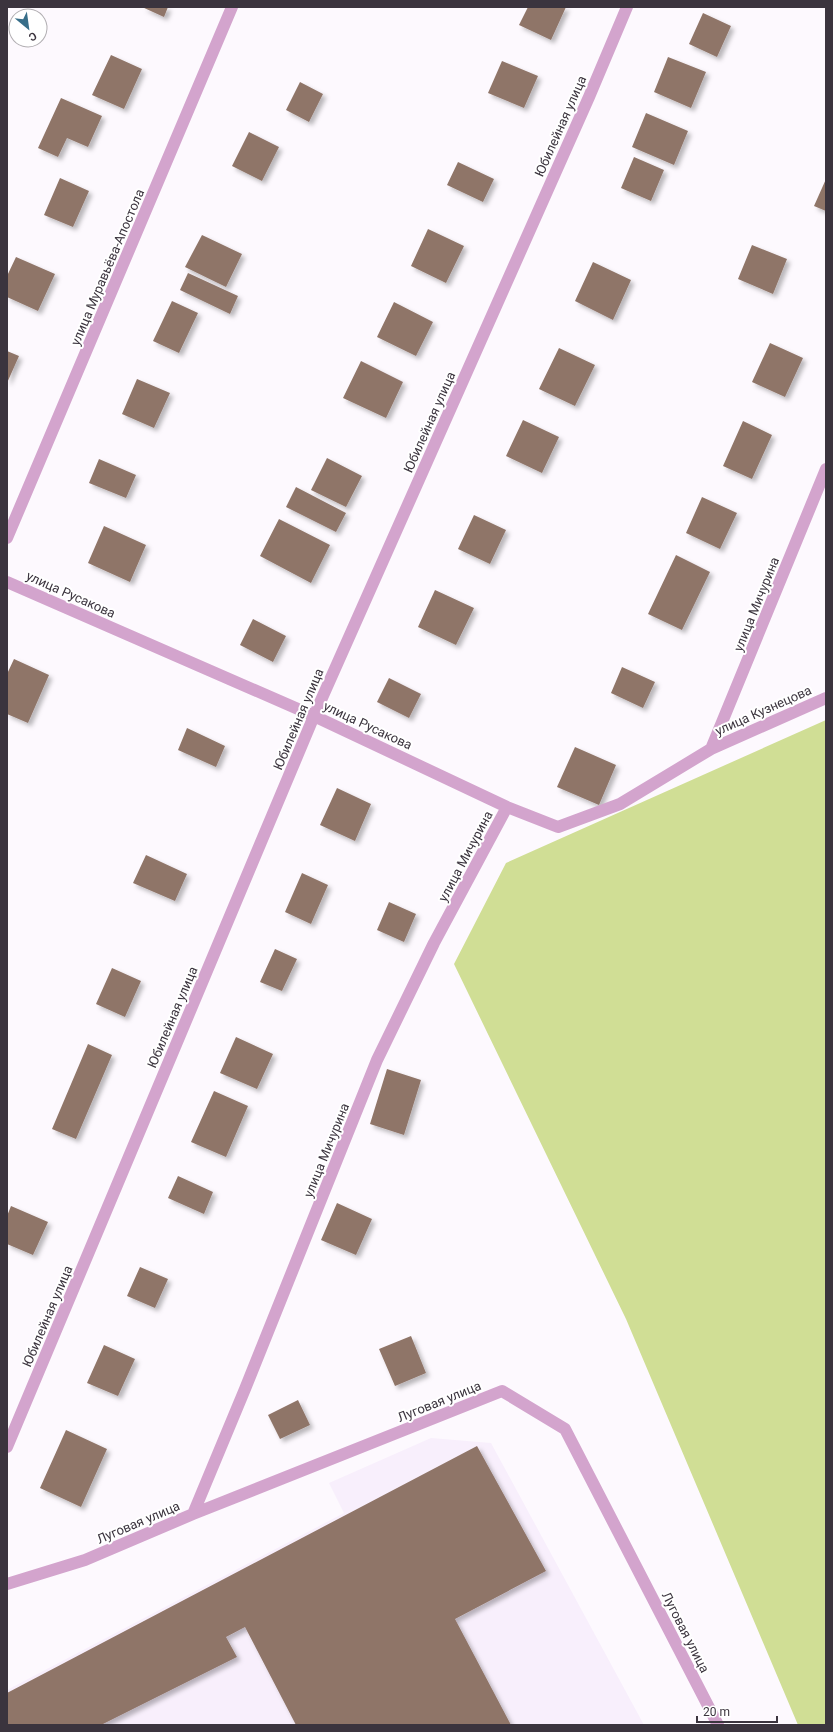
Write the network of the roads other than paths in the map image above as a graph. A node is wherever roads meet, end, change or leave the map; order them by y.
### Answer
1 (232, 7) edge
2 (627, 7) edge
3 (826, 469) edge
4 (7, 538) edge
5 (7, 582) edge
6 (826, 698) edge
7 (314, 716) junction
8 (711, 749) junction
9 (507, 807) junction
10 (7, 1447) edge
11 (193, 1514) junction
12 (7, 1584) edge
13 (718, 1725) edge

1 - 4 street, улица Муравьёва-Апостола
2 - 7 street, Юбилейная улица
3 - 8 street, улица Мичурина
5 - 7 street, улица Русакова
6 - 8 street, улица Кузнецова
7 - 9 street, улица Русакова
7 - 10 street, Юбилейная улица
8 - 9 street, улица Русакова
9 - 11 street, улица Мичурина
11 - 12 street, Луговая улица
11 - 13 street, Луговая улица

